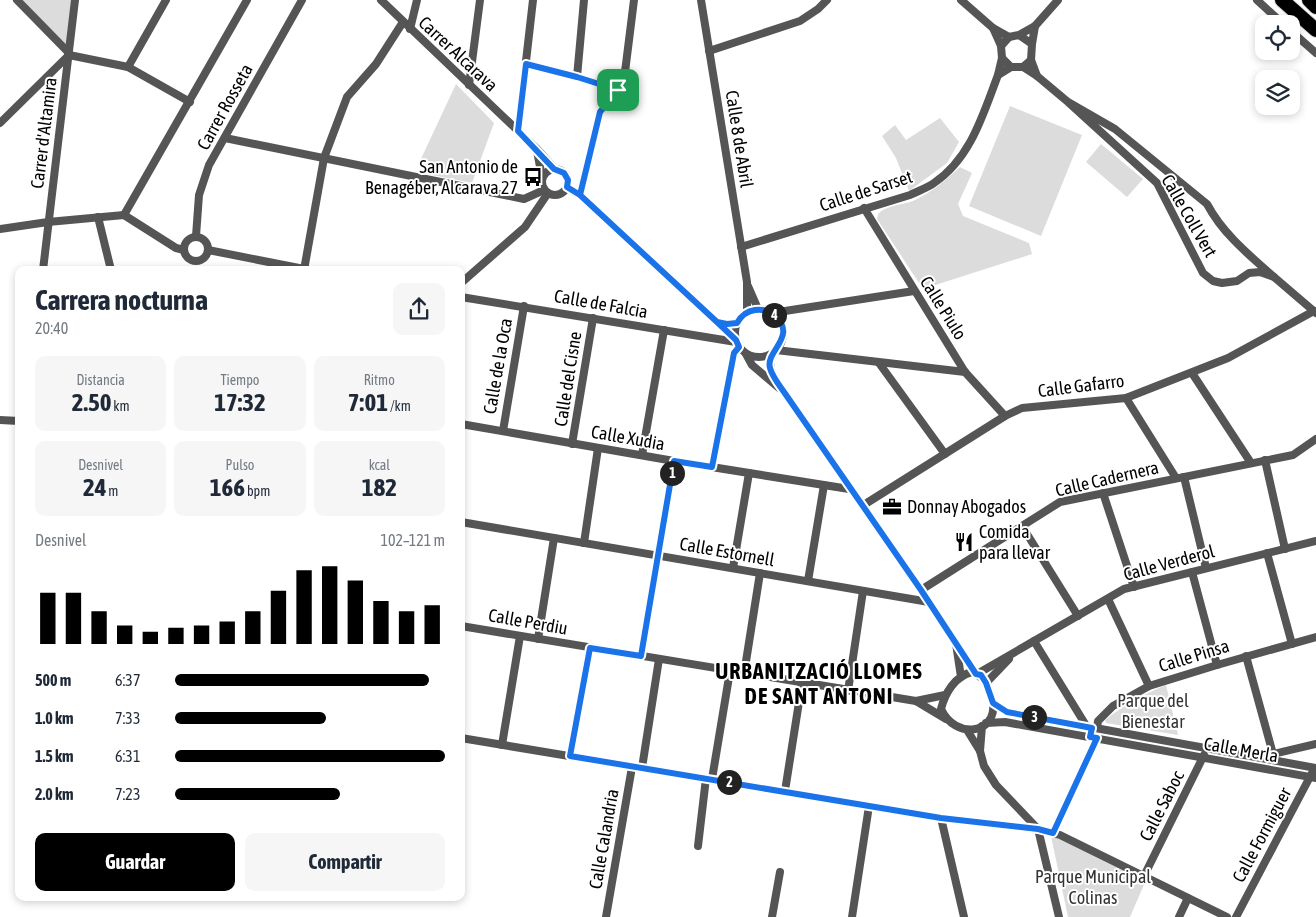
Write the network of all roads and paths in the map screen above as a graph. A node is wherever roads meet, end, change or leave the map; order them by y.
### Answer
1 (17, 0) edge
2 (75, 0) edge
3 (166, 0) edge
4 (247, 0) edge
5 (302, 0) edge
6 (381, 0) edge
7 (417, 0) edge
8 (480, 0) edge
9 (533, 0) edge
10 (584, 0) edge
11 (634, 0) edge
12 (701, 0) edge
13 (827, 0) edge
14 (961, 0) edge
15 (1058, 0) edge
16 (1256, 0) edge
17 (1282, 0) edge
18 (1308, 0) edge
19 (1316, 7) edge
20 (1273, 15) edge
21 (403, 22) junction
22 (1035, 26) junction
23 (993, 28) junction
24 (410, 29) junction
25 (1316, 30) edge
26 (1019, 35) junction
27 (1009, 37) junction
28 (1300, 39) edge
29 (1032, 44) junction
30 (1001, 46) junction
31 (709, 51) junction
32 (69, 53) junction
33 (1316, 53) edge
34 (1002, 58) junction
35 (1030, 60) junction
36 (526, 64) junction
37 (1011, 66) junction
38 (128, 67) junction
39 (1023, 67) junction
40 (998, 75) junction
41 (1037, 76) junction
42 (577, 77) junction
43 (470, 85) junction
44 (618, 90) junction
45 (190, 102) junction
46 (1068, 102) junction
47 (0, 123) edge
48 (518, 131) junction
49 (225, 138) junction
50 (537, 149) junction
51 (324, 158) junction
52 (554, 169) junction
53 (542, 177) junction
54 (567, 187) junction
55 (546, 192) junction
56 (580, 195) junction
57 (864, 208) junction
58 (124, 215) junction
59 (98, 217) junction
60 (48, 222) junction
61 (0, 229) edge
62 (196, 236) junction
63 (741, 247) junction
64 (184, 250) junction
65 (208, 250) junction
66 (196, 261) junction
67 (43, 266) edge
68 (110, 266) edge
69 (199, 266) edge
70 (286, 266) edge
71 (307, 266) edge
72 (1274, 277) junction
73 (465, 280) edge
74 (747, 282) junction
75 (914, 291) junction
76 (465, 298) edge
77 (524, 306) junction
78 (758, 309) junction
79 (747, 312) junction
80 (1315, 312) edge
81 (772, 313) junction
82 (593, 318) junction
83 (717, 322) junction
84 (737, 323) junction
85 (664, 330) junction
86 (737, 343) junction
87 (775, 351) junction
88 (746, 354) junction
89 (880, 363) junction
90 (965, 372) junction
91 (1192, 373) junction
92 (784, 392) junction
93 (1126, 398) junction
94 (1005, 416) junction
95 (0, 420) edge
96 (15, 421) edge
97 (465, 425) edge
98 (503, 431) junction
99 (1316, 439) edge
100 (572, 444) junction
101 (598, 448) junction
102 (945, 454) junction
103 (642, 456) junction
104 (1265, 460) junction
105 (674, 461) junction
106 (1251, 463) junction
107 (712, 467) junction
108 (749, 473) junction
109 (1180, 478) junction
110 (824, 486) junction
111 (849, 489) junction
112 (1103, 493) junction
113 (862, 506) junction
114 (465, 523) edge
115 (1022, 526) junction
116 (554, 538) junction
117 (1316, 541) edge
118 (584, 543) junction
119 (1285, 549) junction
120 (1267, 553) junction
121 (659, 556) junction
122 (733, 568) junction
123 (1206, 568) junction
124 (1192, 572) junction
125 (760, 573) junction
126 (808, 581) junction
127 (1134, 587) junction
128 (921, 590) junction
129 (863, 591) junction
130 (1108, 599) junction
131 (929, 602) junction
132 (1078, 616) junction
133 (465, 627) edge
134 (520, 636) junction
135 (1316, 637) edge
136 (538, 639) junction
137 (955, 640) junction
138 (1034, 641) junction
139 (1292, 644) junction
140 (590, 648) junction
141 (1014, 653) junction
142 (641, 656) junction
143 (1246, 656) junction
144 (659, 659) junction
145 (1217, 665) junction
146 (730, 671) junction
147 (744, 674) junction
148 (977, 674) junction
149 (961, 677) junction
150 (802, 683) junction
151 (986, 683) junction
152 (1149, 686) junction
153 (848, 691) junction
154 (945, 695) junction
155 (916, 701) junction
156 (993, 703) junction
157 (946, 718) junction
158 (984, 725) junction
159 (1095, 728) junction
160 (967, 730) junction
161 (1096, 738) junction
162 (465, 739) edge
163 (1316, 744) edge
164 (502, 745) junction
165 (1207, 748) junction
166 (980, 751) junction
167 (1273, 754) junction
168 (570, 756) junction
169 (1259, 758) junction
170 (1202, 759) junction
171 (632, 767) junction
172 (642, 768) junction
173 (1315, 768) edge
174 (709, 778) junction
175 (1313, 778) edge
176 (785, 791) junction
177 (869, 806) junction
178 (941, 818) junction
179 (1038, 829) junction
180 (1053, 833) junction
181 (698, 846) dead end
182 (780, 872) dead end
183 (1144, 876) junction
184 (1188, 898) junction
185 (606, 917) edge
186 (772, 917) edge
187 (852, 917) edge
188 (964, 917) edge
189 (1059, 917) edge
190 (1179, 917) edge
191 (1227, 917) edge
192 (1236, 917) edge

1 - 32 street
2 - 32 street, Carrer d'Altamira
3 - 38 street
4 - 45 street
5 - 49 street, Carrer Rosseta
6 - 21 street, Carrer Alcarava
7 - 24 street
8 - 43 street
9 - 36 street
10 - 42 street
11 - 44 street
12 - 31 street, Calle 8 de Abril
13 - 31 street
14 - 23 street
15 - 22 street
16 - 20 street
17 - 25 highway
18 - 19 highway
21 - 24 street, Carrer Alcarava
21 - 51 street
22 - 26 street
22 - 29 street
23 - 27 street
23 - 30 street
24 - 43 street, Carrer Alcarava
26 - 27 street
26 - 29 street
27 - 30 street
28 - 33 street
29 - 35 street
30 - 34 street
31 - 63 street, Calle 8 de Abril
32 - 38 street
32 - 47 street
32 - 60 street, Carrer d'Altamira
34 - 37 street
34 - 40 street, Calle de Sarset
35 - 39 street
35 - 41 street, Calle Coll Vert
36 - 42 street
36 - 48 street
37 - 39 street
37 - 40 street
38 - 45 street
39 - 41 street, Calle Coll Vert
40 - 57 street, Calle de Sarset
41 - 46 street, Calle Coll Vert
42 - 44 street
43 - 48 street, Carrer Alcarava
44 - 56 street
45 - 58 street
46 - 72 street, Calle Coll Vert
46 - 72 street, Calle Coll Vert
48 - 50 street, Carrer Alcarava
49 - 51 street
49 - 62 street, Carrer Rosseta
50 - 52 street, Carrer Alcarava
50 - 53 street
51 - 55 street
51 - 71 street
52 - 53 street
52 - 54 street
53 - 55 street
54 - 55 street
54 - 56 street
55 - 73 street
56 - 83 street
57 - 63 street, Calle de Sarset
57 - 75 street, Calle Piulo
58 - 59 street
58 - 64 street
59 - 60 street
59 - 68 street
60 - 61 street
60 - 67 street, Carrer d'Altamira
62 - 64 street
62 - 65 street
63 - 74 street, Calle 8 de Abril
64 - 66 street
65 - 66 street
65 - 70 street
66 - 69 street
72 - 80 street, Calle Coll Vert
74 - 78 street, Calle 8 de Abril
74 - 79 street, Calle 8 de Abril
75 - 81 street
75 - 90 street, Calle Piulo
76 - 77 street, Calle de Falcia
77 - 82 street, Calle de Falcia
77 - 98 street, Calle de la Oca
78 - 79 street
78 - 81 street
79 - 84 street
80 - 91 street, Calle Gafarro
81 - 87 street
82 - 85 street, Calle de Falcia
82 - 100 street, Calle del Cisne
83 - 84 street
83 - 86 street
84 - 86 street
85 - 86 street, Calle de Falcia
85 - 103 street
86 - 88 street
86 - 107 street
87 - 88 street
87 - 89 street
87 - 92 street
88 - 92 street
89 - 90 street
89 - 102 street
90 - 94 street, Calle Piulo
91 - 93 street, Calle Gafarro
91 - 106 street
92 - 111 street
93 - 94 street, Calle Gafarro
93 - 109 street
94 - 102 street, Calle Gafarro
95 - 96 street
97 - 98 street, Calle Xudia
98 - 100 street, Calle Xudia
99 - 104 street, Calle Cadernera
100 - 101 street, Calle Xudia
101 - 103 street, Calle Xudia
101 - 118 street
102 - 113 street, Calle Gafarro
103 - 105 street, Calle Xudia
104 - 106 street, Calle Cadernera
104 - 119 street
105 - 107 street, Calle Xudia
105 - 121 street
106 - 109 street, Calle Cadernera
107 - 108 street, Calle Xudia
108 - 110 street, Calle Xudia
108 - 122 street
109 - 112 street, Calle Cadernera
109 - 123 street
110 - 111 street, Calle Xudia
110 - 126 street
111 - 113 street
112 - 115 street, Calle Cadernera
112 - 127 street
113 - 128 street
114 - 116 street, Calle Estornell
115 - 128 street, Calle Cadernera
115 - 132 street
116 - 118 street, Calle Estornell
116 - 136 street
117 - 119 street, Calle Verderol
118 - 121 street, Calle Estornell
119 - 120 street, Calle Verderol
120 - 123 street, Calle Verderol
120 - 139 street
121 - 122 street, Calle Estornell
121 - 142 street
122 - 125 street, Calle Estornell
123 - 124 street, Calle Verderol
124 - 127 street, Calle Verderol
124 - 145 street
125 - 126 street, Calle Estornell
125 - 147 street
126 - 129 street, Calle Estornell
127 - 130 street, Calle Verderol
128 - 131 street
129 - 131 street, Calle Estornell
129 - 153 street
130 - 132 street, Calle Verderol
130 - 152 street
131 - 137 street
132 - 138 street, Calle Verderol
133 - 134 street, Calle Perdiu
134 - 136 street, Calle Perdiu
134 - 164 street
135 - 139 street, Calle Pinsa
136 - 140 street, Calle Perdiu
137 - 148 street
137 - 149 street
138 - 141 street, Calle Verderol
138 - 159 street
139 - 143 street, Calle Pinsa
140 - 142 street, Calle Perdiu
140 - 168 street
141 - 148 street, Calle Verderol
141 - 151 street, Calle Verderol
142 - 144 street, Calle Perdiu
143 - 145 street, Calle Pinsa
143 - 167 street
144 - 146 street, Calle Perdiu
144 - 172 street
145 - 152 street, Calle Pinsa
146 - 147 street, Calle Perdiu
146 - 174 street
147 - 150 street, Calle Perdiu
148 - 149 street
148 - 151 street
149 - 154 street
150 - 153 street, Calle Perdiu
150 - 176 street
151 - 156 street
152 - 159 street, Calle Pinsa
153 - 155 street, Calle Perdiu
154 - 155 street, Calle Perdiu
154 - 157 street
155 - 157 street, Calle Perdiu
156 - 158 street
156 - 159 street, Calle Merla
157 - 160 street
158 - 160 street
158 - 161 street, Calle Merla
158 - 166 street
159 - 161 street
159 - 161 street
159 - 165 street, Calle Merla
160 - 166 street
161 - 170 street, Calle Merla
161 - 180 street
162 - 164 street
163 - 167 street
164 - 168 street
165 - 169 street, Calle Merla
165 - 170 street, Calle Saboc
166 - 179 street
167 - 169 street
168 - 171 street
169 - 173 street, Calle Merla
170 - 175 street, Calle Merla
170 - 183 street, Calle Saboc
171 - 172 street
171 - 185 street, Calle Calandria
172 - 174 street
173 - 175 street, Calle Formiguer
174 - 176 street
174 - 181 street
175 - 192 street, Calle Formiguer
176 - 177 street
177 - 178 street
177 - 187 street
178 - 179 street
178 - 188 street
179 - 180 street
179 - 189 street
180 - 183 street
182 - 186 street
183 - 184 street
184 - 190 street
184 - 191 street

